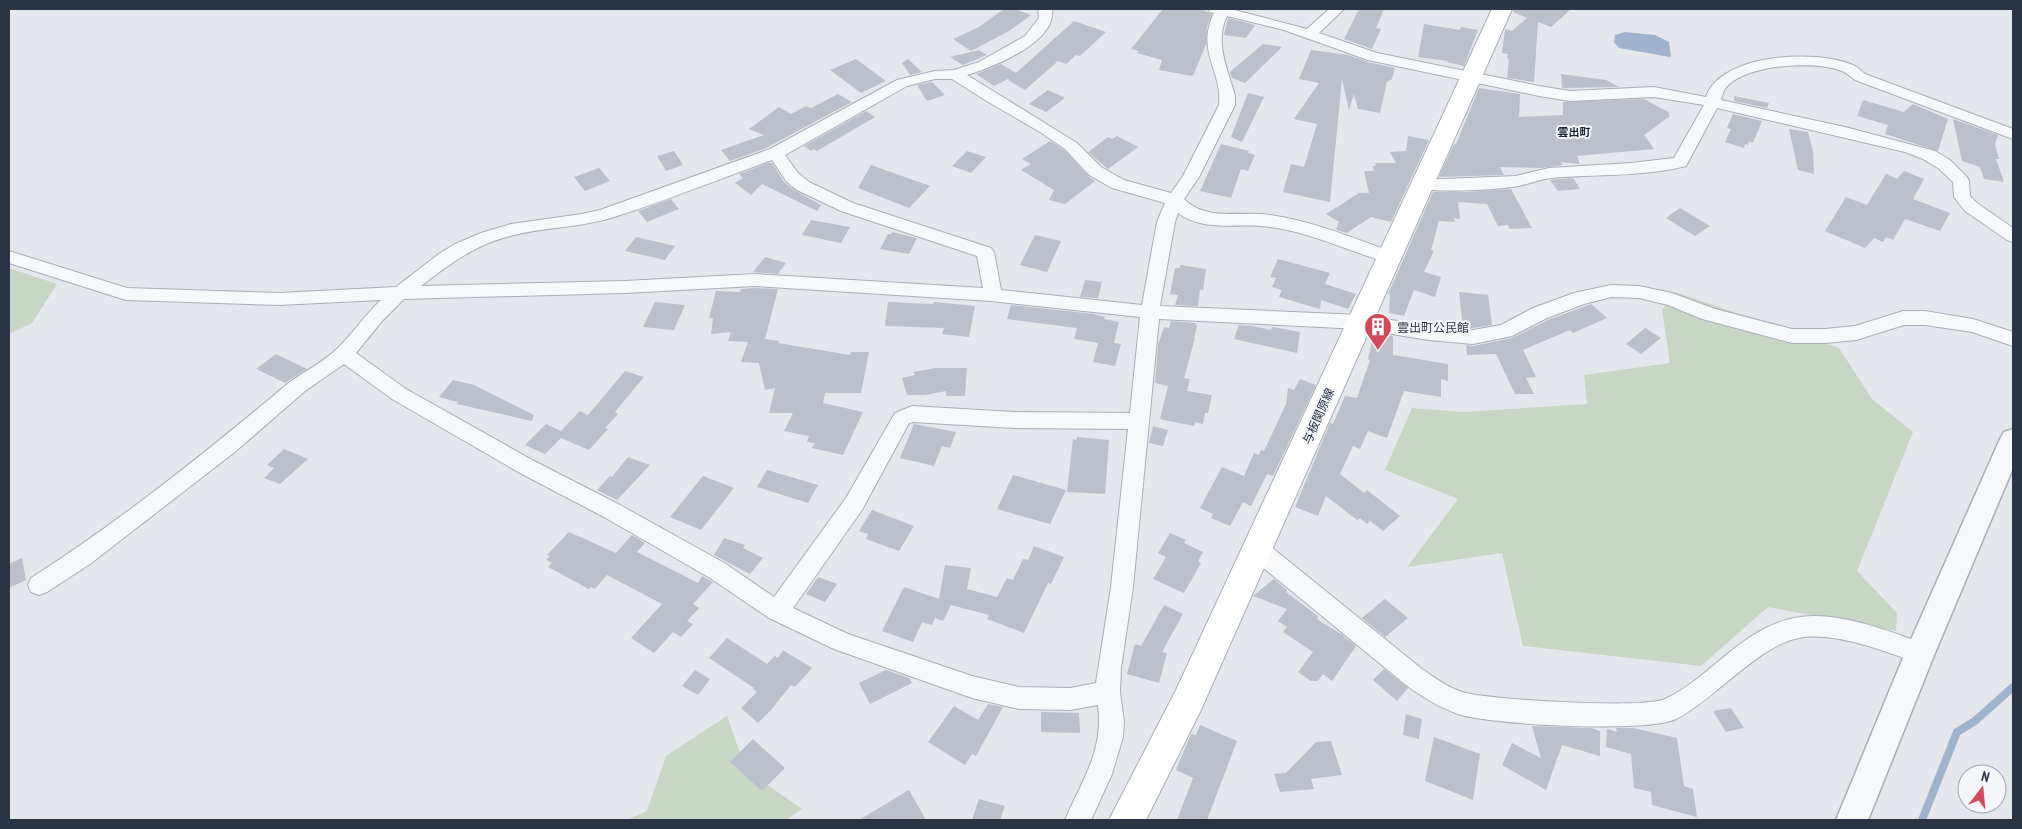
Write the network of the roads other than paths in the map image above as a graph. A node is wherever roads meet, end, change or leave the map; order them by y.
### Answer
1 (1045, 9) edge
2 (1337, 9) edge
3 (1502, 9) edge
4 (1219, 10) edge
5 (1310, 34) junction
6 (955, 74) junction
7 (1473, 76) junction
8 (1712, 104) junction
9 (2013, 134) edge
10 (776, 153) junction
11 (1424, 184) junction
12 (1176, 200) junction
13 (2013, 236) edge
14 (9, 257) edge
15 (1389, 257) junction
16 (398, 294) junction
17 (991, 295) junction
18 (1150, 312) junction
19 (1360, 322) junction
20 (2013, 339) edge
21 (344, 354) junction
22 (1138, 421) junction
23 (2013, 439) edge
24 (1257, 549) junction
25 (39, 585) dead end
26 (776, 610) junction
27 (1920, 653) junction
28 (1108, 692) junction
29 (1078, 820) edge
30 (1128, 820) edge
31 (1852, 820) edge

1 - 6 street
2 - 5 street
3 - 7 main road, 与板関原線
4 - 5 street
4 - 12 street
5 - 7 street
6 - 10 street
6 - 12 street
7 - 8 street
7 - 11 main road, 与板関原線
8 - 9 street
8 - 11 street
8 - 13 street
10 - 16 street
10 - 17 street
11 - 15 main road, 与板関原線
12 - 15 street
12 - 18 street
14 - 16 street
15 - 19 main road, 与板関原線
16 - 17 street
16 - 21 street
17 - 18 street
18 - 19 street
18 - 22 street
19 - 20 street
19 - 24 main road, 与板関原線
21 - 25 street
21 - 26 street
22 - 26 street
22 - 28 street
23 - 27 street
24 - 27 street
24 - 30 main road, 与板関原線
26 - 28 street
27 - 31 street
28 - 29 street

